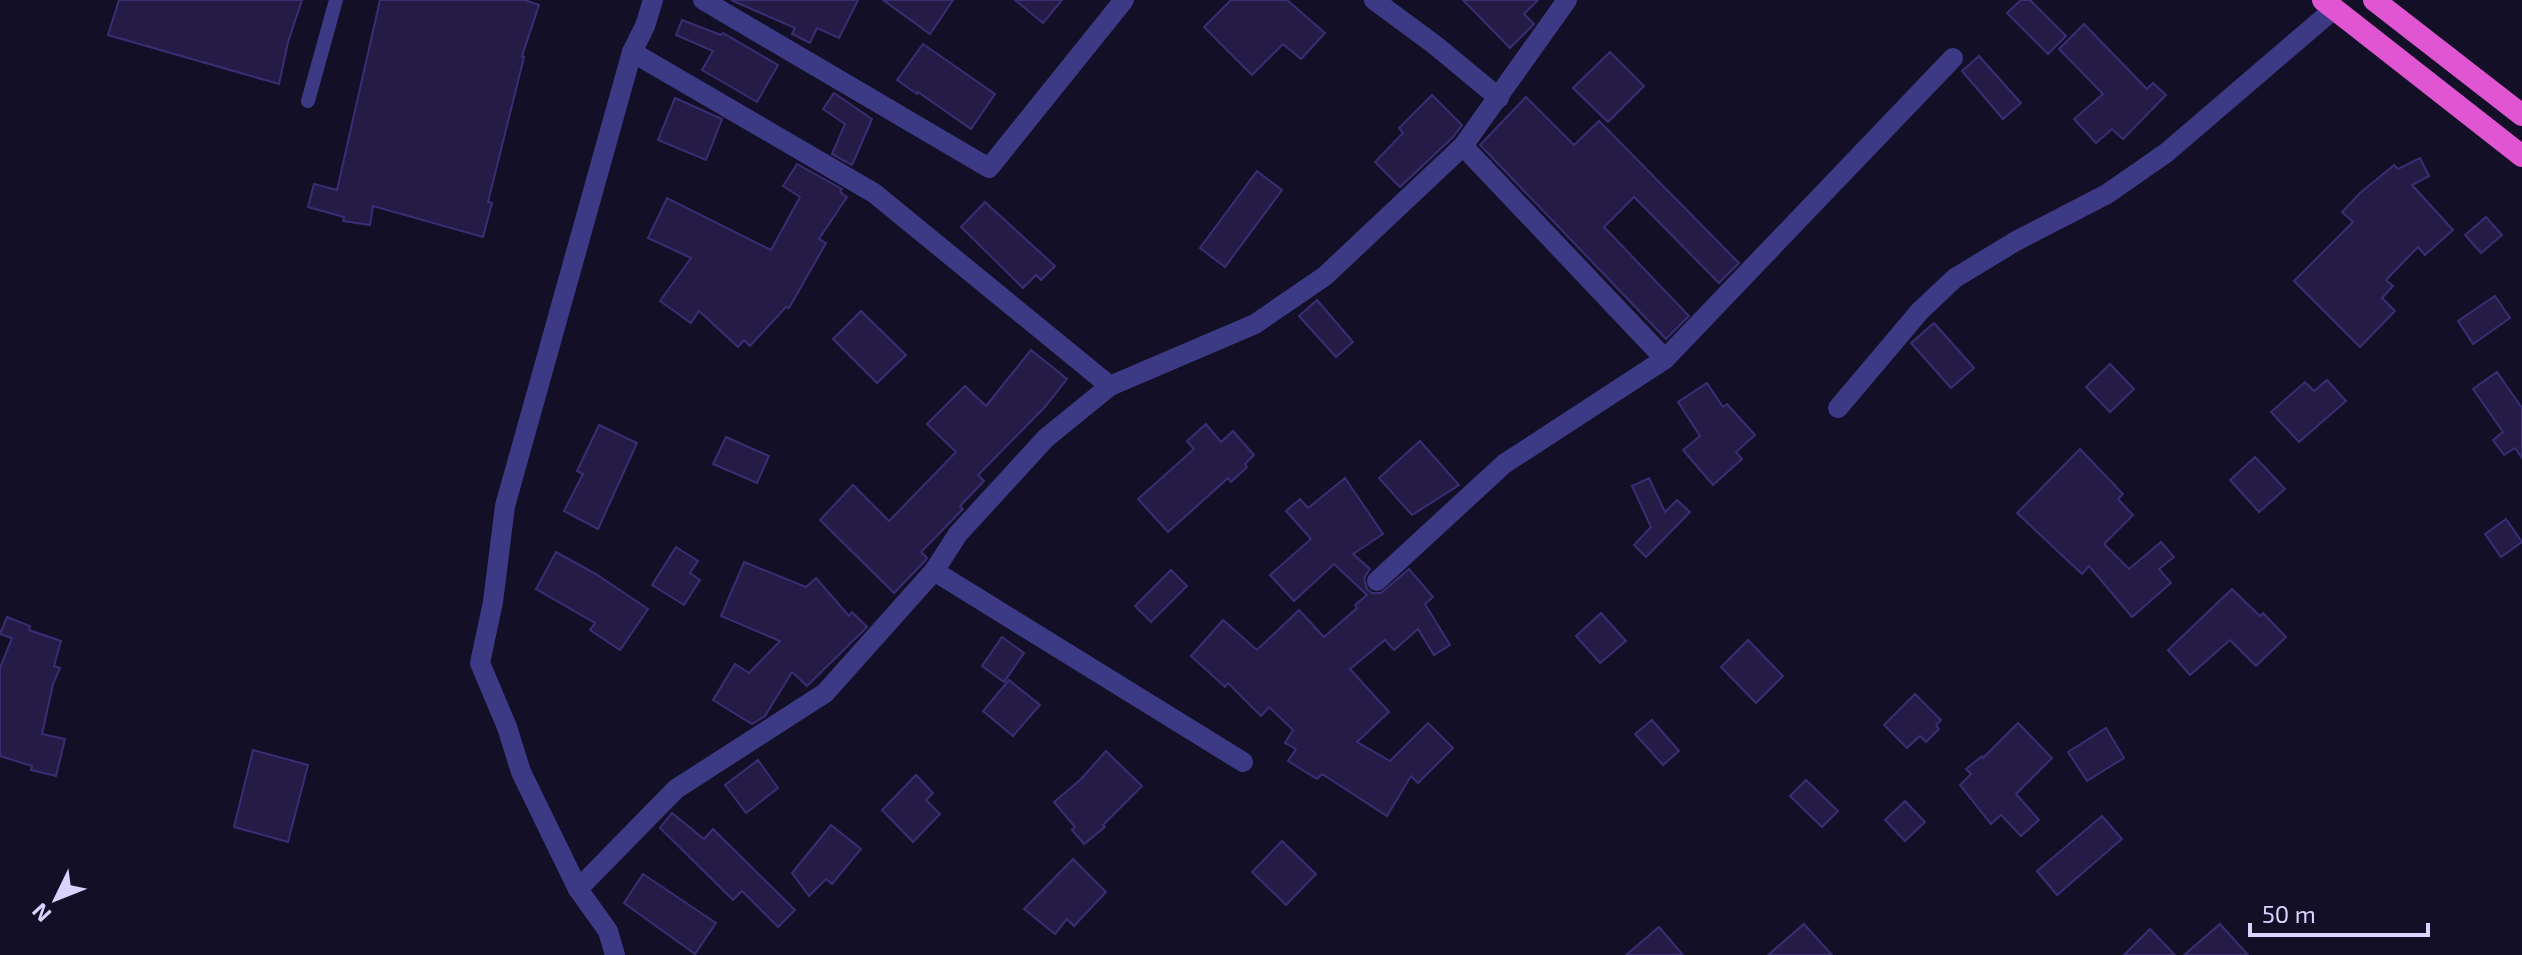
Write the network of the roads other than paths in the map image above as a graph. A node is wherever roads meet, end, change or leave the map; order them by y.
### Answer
1 (336, 0) edge
2 (653, 0) edge
3 (703, 0) edge
4 (1124, 0) edge
5 (1374, 0) edge
6 (1567, 0) edge
7 (2374, 0) edge
8 (2329, 4) edge
9 (632, 52) junction
10 (1953, 58) dead end
11 (1499, 98) junction
12 (308, 101) dead end
13 (2522, 115) edge
14 (1463, 146) junction
15 (2522, 156) edge
16 (1665, 359) junction
17 (1110, 386) junction
18 (1838, 408) dead end
19 (934, 571) junction
20 (1377, 581) dead end
21 (1243, 762) dead end
22 (578, 889) junction
23 (615, 955) edge

1 - 12 lane
2 - 9 street
3 - 4 street
5 - 11 street
6 - 11 street
7 - 13 highway
8 - 15 highway
8 - 18 street
9 - 17 street
9 - 22 street
10 - 16 street
11 - 14 street
14 - 16 street
14 - 17 street
16 - 20 street
17 - 19 street
19 - 21 street
19 - 22 street
22 - 23 street

